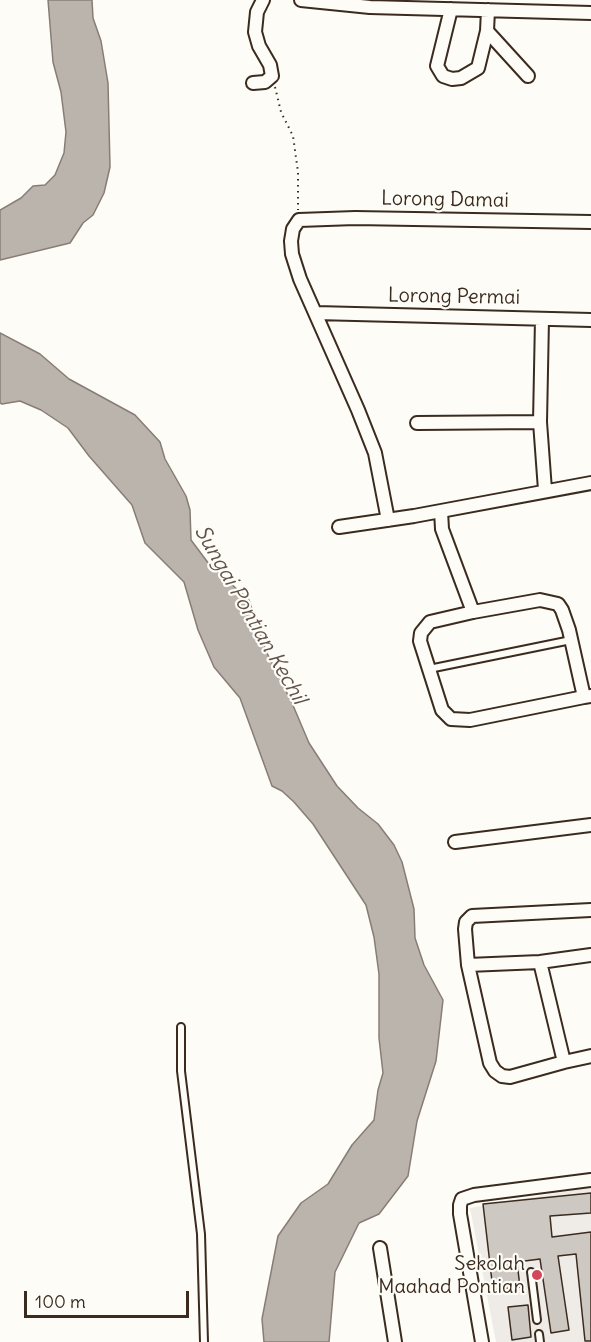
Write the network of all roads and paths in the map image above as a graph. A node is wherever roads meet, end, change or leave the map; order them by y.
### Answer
1 (263, 0) edge
2 (301, 0) edge
3 (451, 9) junction
4 (488, 10) junction
5 (591, 14) edge
6 (487, 31) junction
7 (272, 76) junction
8 (528, 76) dead end
9 (253, 83) dead end
10 (299, 220) junction
11 (591, 222) edge
12 (316, 314) junction
13 (542, 319) junction
14 (591, 320) edge
15 (540, 422) junction
16 (417, 423) dead end
17 (591, 483) edge
18 (545, 490) junction
19 (441, 511) junction
20 (388, 520) junction
21 (339, 527) dead end
22 (473, 612) junction
23 (571, 640) junction
24 (429, 669) junction
25 (588, 696) edge
26 (591, 825) edge
27 (455, 842) dead end
28 (591, 910) edge
29 (591, 955) edge
30 (540, 962) junction
31 (468, 965) junction
32 (181, 1027) dead end
33 (591, 1056) edge
34 (564, 1062) junction
35 (591, 1180) edge
36 (380, 1248) dead end
37 (531, 1272) dead end
38 (537, 1320) dead end
39 (539, 1334) dead end
40 (204, 1342) edge
41 (395, 1342) edge
42 (482, 1342) edge
43 (540, 1342) edge

1 - 7 street
2 - 3 street
3 - 4 street
3 - 6 street
4 - 5 street
4 - 6 street
6 - 8 street
7 - 9 street
7 - 10 path
10 - 11 street, Lorong Damai
10 - 12 street
12 - 13 street, Lorong Permai
12 - 20 street
13 - 14 street, Lorong Permai
13 - 15 street
15 - 16 street
15 - 18 street
17 - 18 street
18 - 19 street
19 - 20 street
19 - 22 street
20 - 21 street
22 - 23 street
22 - 24 street
23 - 24 lane
23 - 25 street
24 - 25 street
26 - 27 street
28 - 31 street
29 - 30 street
30 - 31 street
30 - 34 street
31 - 34 street
32 - 40 lane
33 - 34 street
35 - 42 street
36 - 41 street
37 - 38 lane
39 - 43 lane

